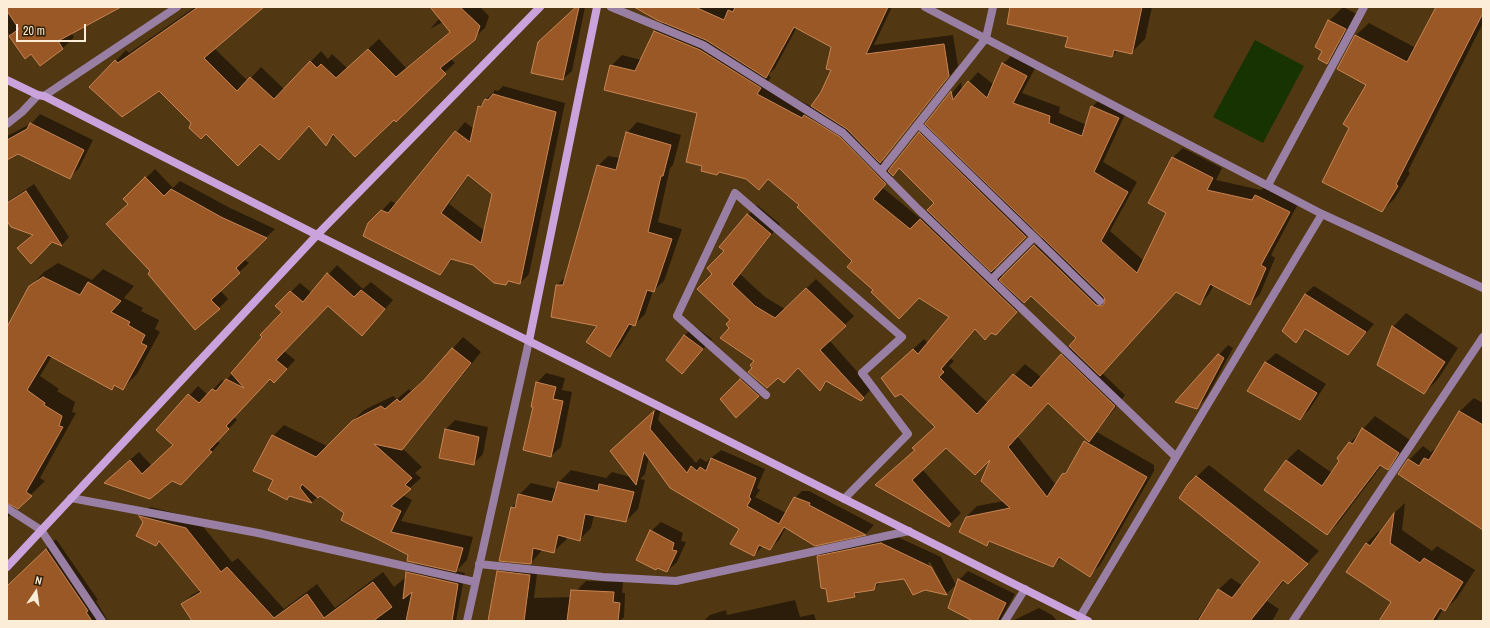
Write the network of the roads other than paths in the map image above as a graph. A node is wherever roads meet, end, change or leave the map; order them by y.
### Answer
1 (177, 7) edge
2 (540, 7) edge
3 (597, 7) edge
4 (611, 7) edge
5 (925, 7) edge
6 (993, 7) edge
7 (1364, 7) edge
8 (986, 38) junction
9 (7, 80) edge
10 (41, 96) junction
11 (7, 124) edge
12 (918, 124) junction
13 (881, 171) junction
14 (1268, 185) junction
15 (1322, 214) junction
16 (317, 235) junction
17 (1034, 237) junction
18 (992, 279) junction
19 (1483, 288) edge
20 (1100, 301) dead end
21 (1483, 337) edge
22 (529, 342) junction
23 (766, 394) dead end
24 (1176, 457) junction
25 (71, 498) junction
26 (844, 499) junction
27 (7, 508) edge
28 (41, 530) junction
29 (909, 531) junction
30 (479, 564) junction
31 (7, 567) edge
32 (475, 582) junction
33 (1025, 589) junction
34 (1079, 619) edge
35 (102, 621) edge
36 (468, 621) edge
37 (1005, 621) edge
38 (1088, 621) edge
39 (1293, 621) edge

1 - 10 street
2 - 16 street
3 - 22 street
4 - 13 street
5 - 8 street
6 - 8 street
7 - 14 street
8 - 12 street
8 - 14 street
9 - 10 street
10 - 11 street
10 - 16 street
12 - 13 street
12 - 17 street
13 - 18 street
14 - 15 street
15 - 19 street
15 - 24 street
16 - 22 street
16 - 25 street
17 - 18 street
17 - 20 street
18 - 24 street
21 - 39 street
22 - 26 street
22 - 30 street
23 - 26 street
24 - 34 street
25 - 28 street
25 - 32 street
26 - 29 street
27 - 28 street
28 - 31 street
28 - 35 street
29 - 30 street
29 - 33 street
30 - 32 street
32 - 36 street
33 - 34 street
33 - 37 street
34 - 38 street

